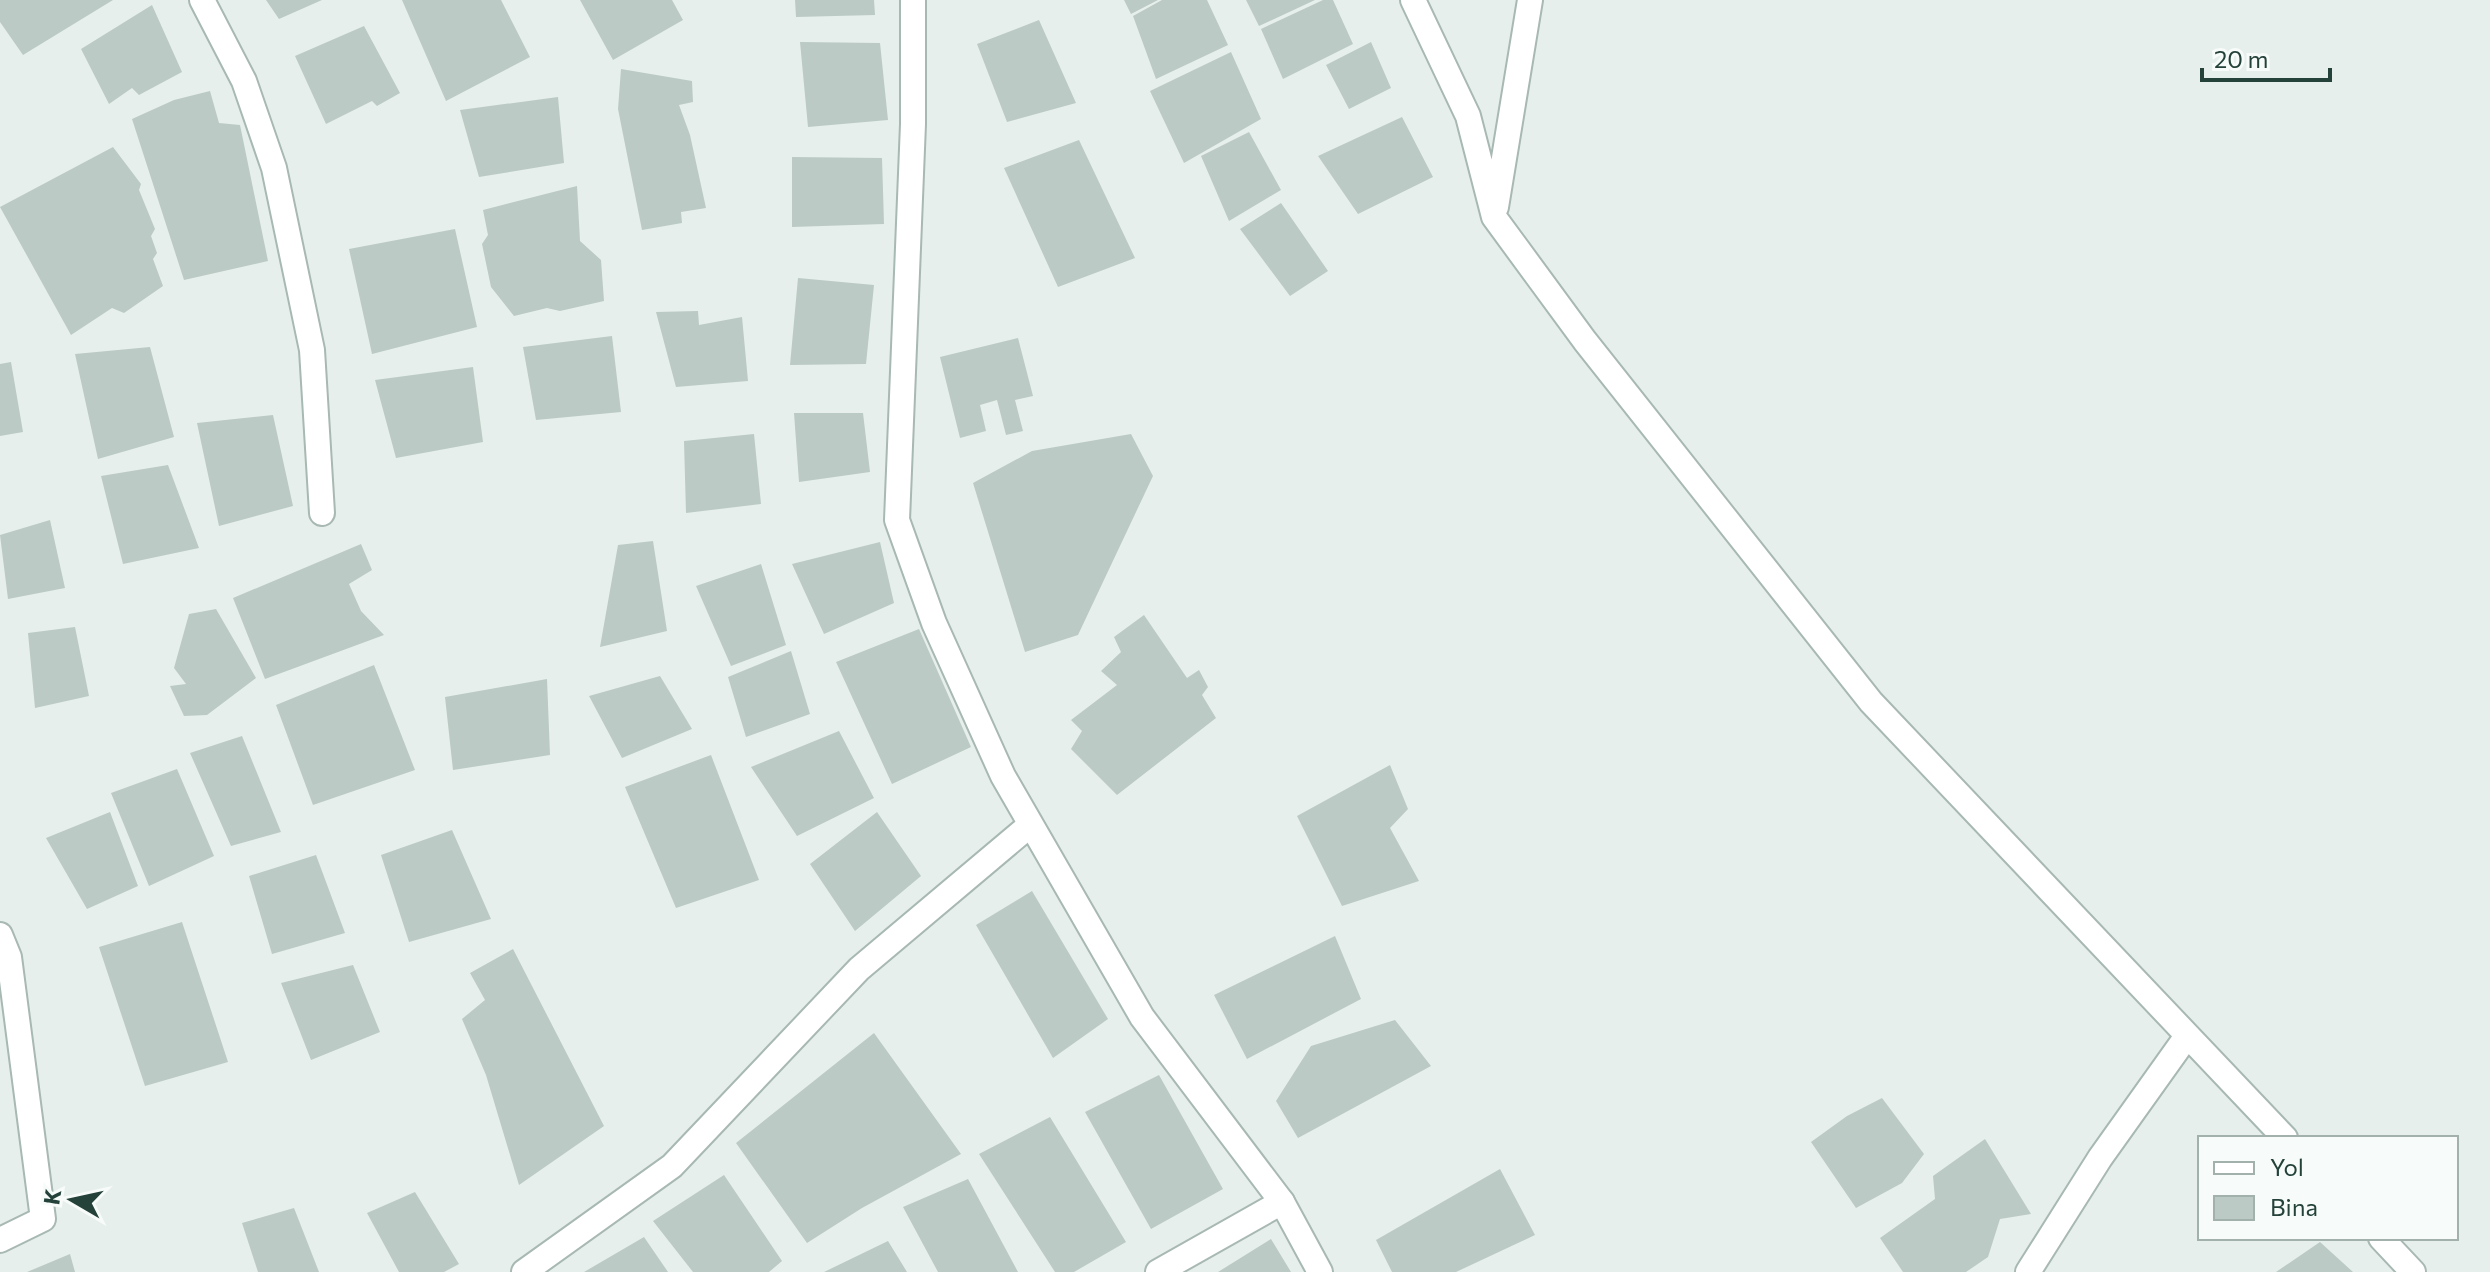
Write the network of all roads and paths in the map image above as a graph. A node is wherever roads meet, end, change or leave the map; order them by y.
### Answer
1 (202, 0) edge
2 (913, 0) edge
3 (1413, 0) edge
4 (1530, 0) edge
5 (1494, 217) junction
6 (322, 513) dead end
7 (1030, 825) junction
8 (0, 935) edge
9 (2187, 1036) junction
10 (2283, 1136) edge
11 (1282, 1202) junction
12 (0, 1240) edge
13 (2383, 1240) edge
14 (524, 1272) edge
15 (1158, 1272) edge
16 (1320, 1272) edge
17 (2028, 1272) edge
18 (2413, 1272) edge

1 - 6 street
2 - 7 street
3 - 5 street
4 - 5 street
5 - 9 street
7 - 11 street
7 - 14 street
8 - 12 street
9 - 10 street
9 - 17 street
11 - 15 street
11 - 16 street
13 - 18 street

